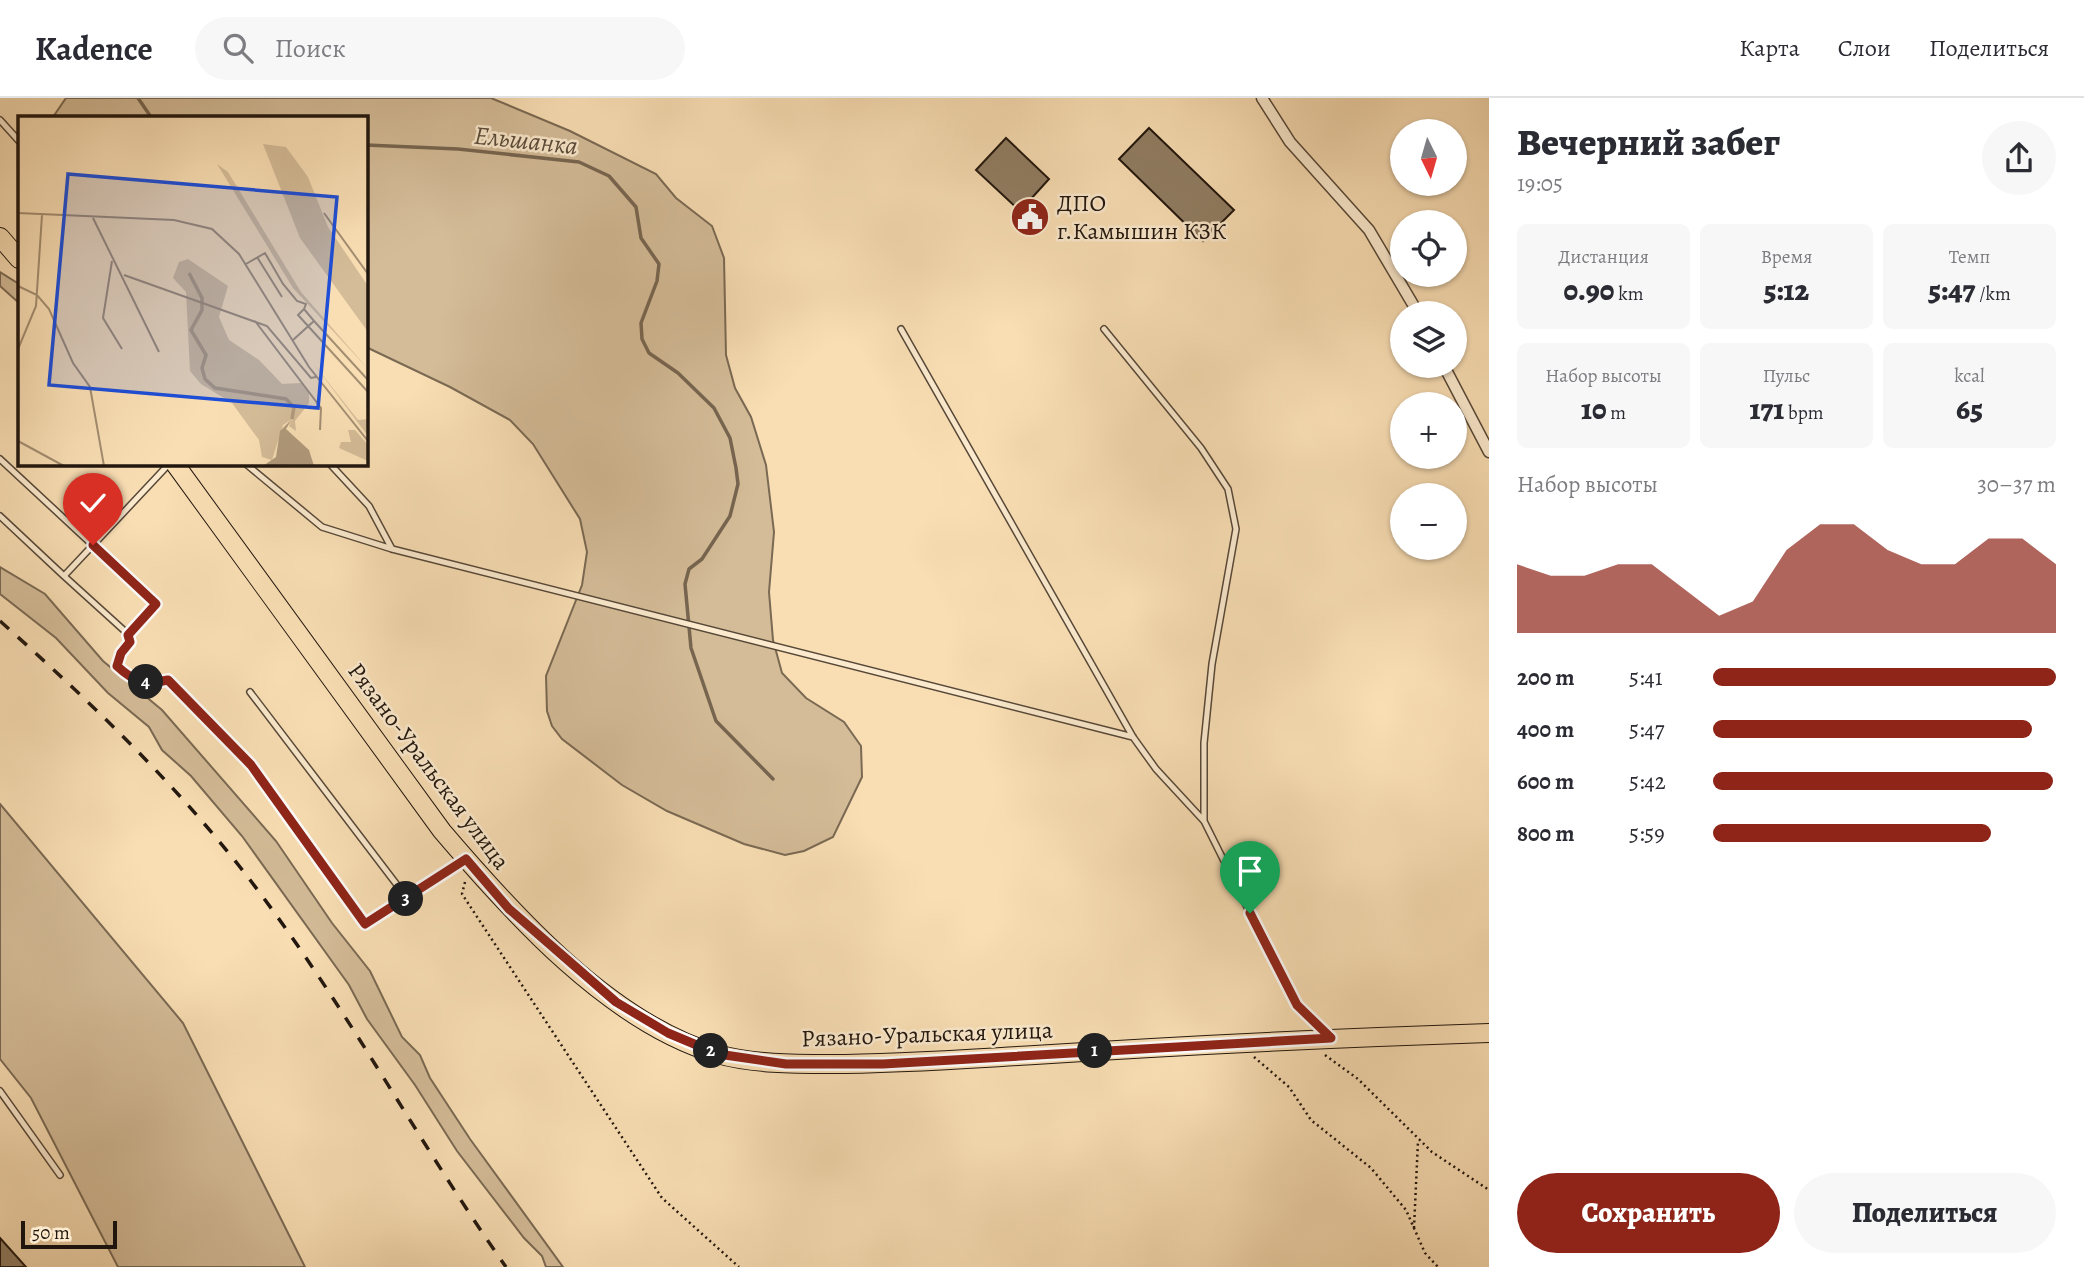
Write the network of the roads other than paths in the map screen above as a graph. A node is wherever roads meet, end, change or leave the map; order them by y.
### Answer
1 (1262, 98) edge
2 (0, 120) edge
3 (18, 140) edge
4 (0, 237) edge
5 (18, 258) edge
6 (1411, 301) edge
7 (901, 329) dead end
8 (1104, 329) dead end
9 (1450, 378) edge
10 (1489, 452) edge
11 (0, 459) edge
12 (167, 466) edge
13 (176, 466) edge
14 (248, 466) edge
15 (332, 466) edge
16 (0, 516) edge
17 (93, 545) junction
18 (392, 549) junction
19 (64, 576) junction
20 (128, 635) junction
21 (250, 692) dead end
22 (1133, 737) junction
23 (1204, 821) junction
24 (468, 861) junction
25 (407, 898) junction
26 (1489, 1033) edge
27 (1331, 1038) junction
28 (0, 1091) edge
29 (60, 1175) dead end

1 - 6 street
2 - 3 lane
4 - 5 main road
7 - 22 lane
8 - 23 lane
9 - 10 street
11 - 17 lane
12 - 17 lane
13 - 24 main road, Рязано-Уральская улица
14 - 18 lane
15 - 18 lane
16 - 19 lane
17 - 19 lane
17 - 20 lane
18 - 22 lane
19 - 20 lane
20 - 25 lane
21 - 25 lane
22 - 23 lane
23 - 27 lane
24 - 25 lane
24 - 27 main road, Рязано-Уральская улица
26 - 27 main road, Рязано-Уральская улица
28 - 29 lane

